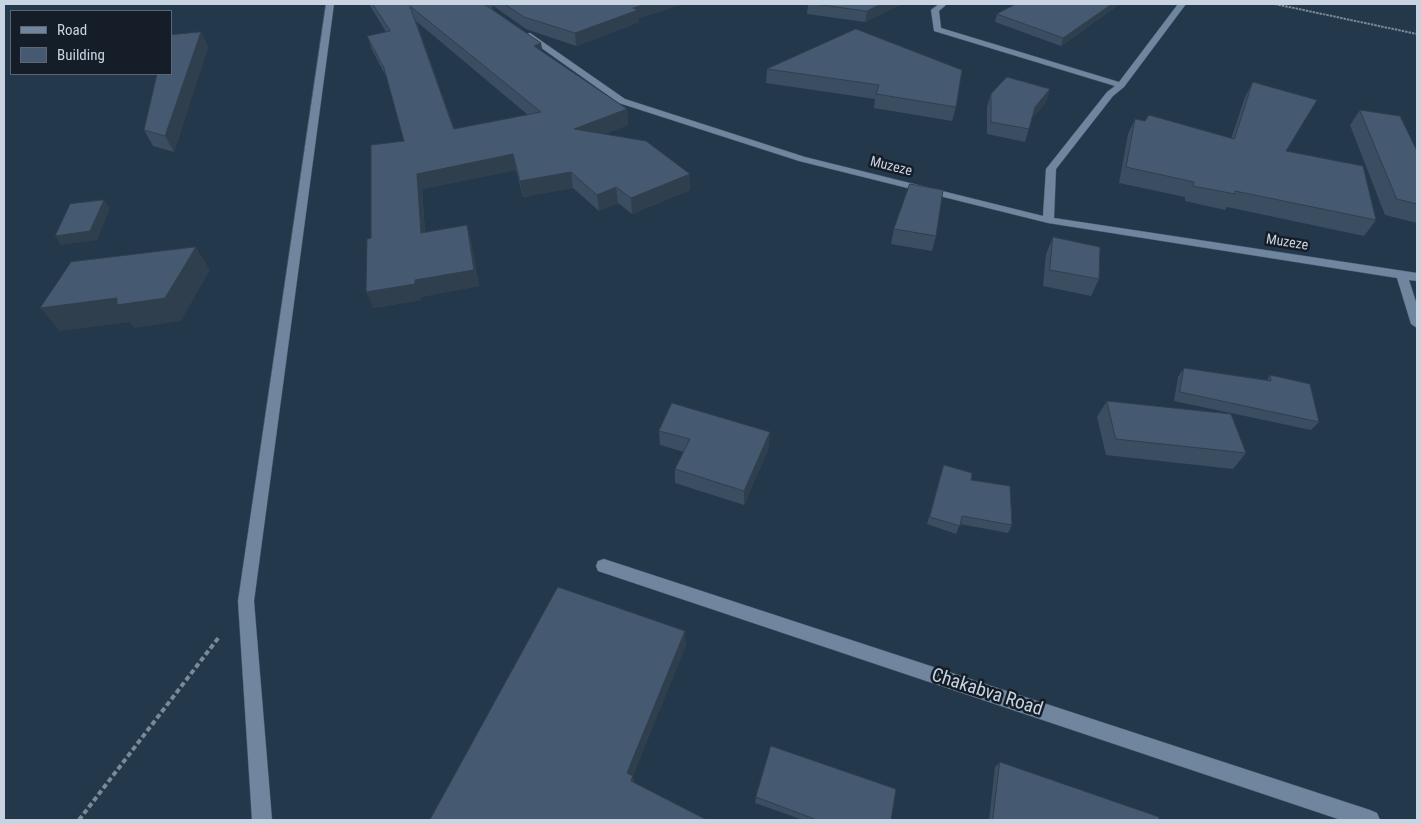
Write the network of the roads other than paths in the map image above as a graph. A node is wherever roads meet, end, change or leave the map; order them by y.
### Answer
1 (330, 4) edge
2 (943, 4) edge
3 (1182, 4) edge
4 (521, 31) edge
5 (1121, 85) junction
6 (1048, 220) junction
7 (1402, 275) junction
8 (1417, 277) edge
9 (1417, 324) edge
10 (604, 566) dead end
11 (262, 820) edge
12 (1370, 820) edge

1 - 11 street
2 - 5 street
3 - 5 street
4 - 6 street, Muzeze
5 - 6 street
6 - 7 street, Muzeze
7 - 8 street, Muzeze
7 - 9 street
10 - 12 street, Chakabva Road

